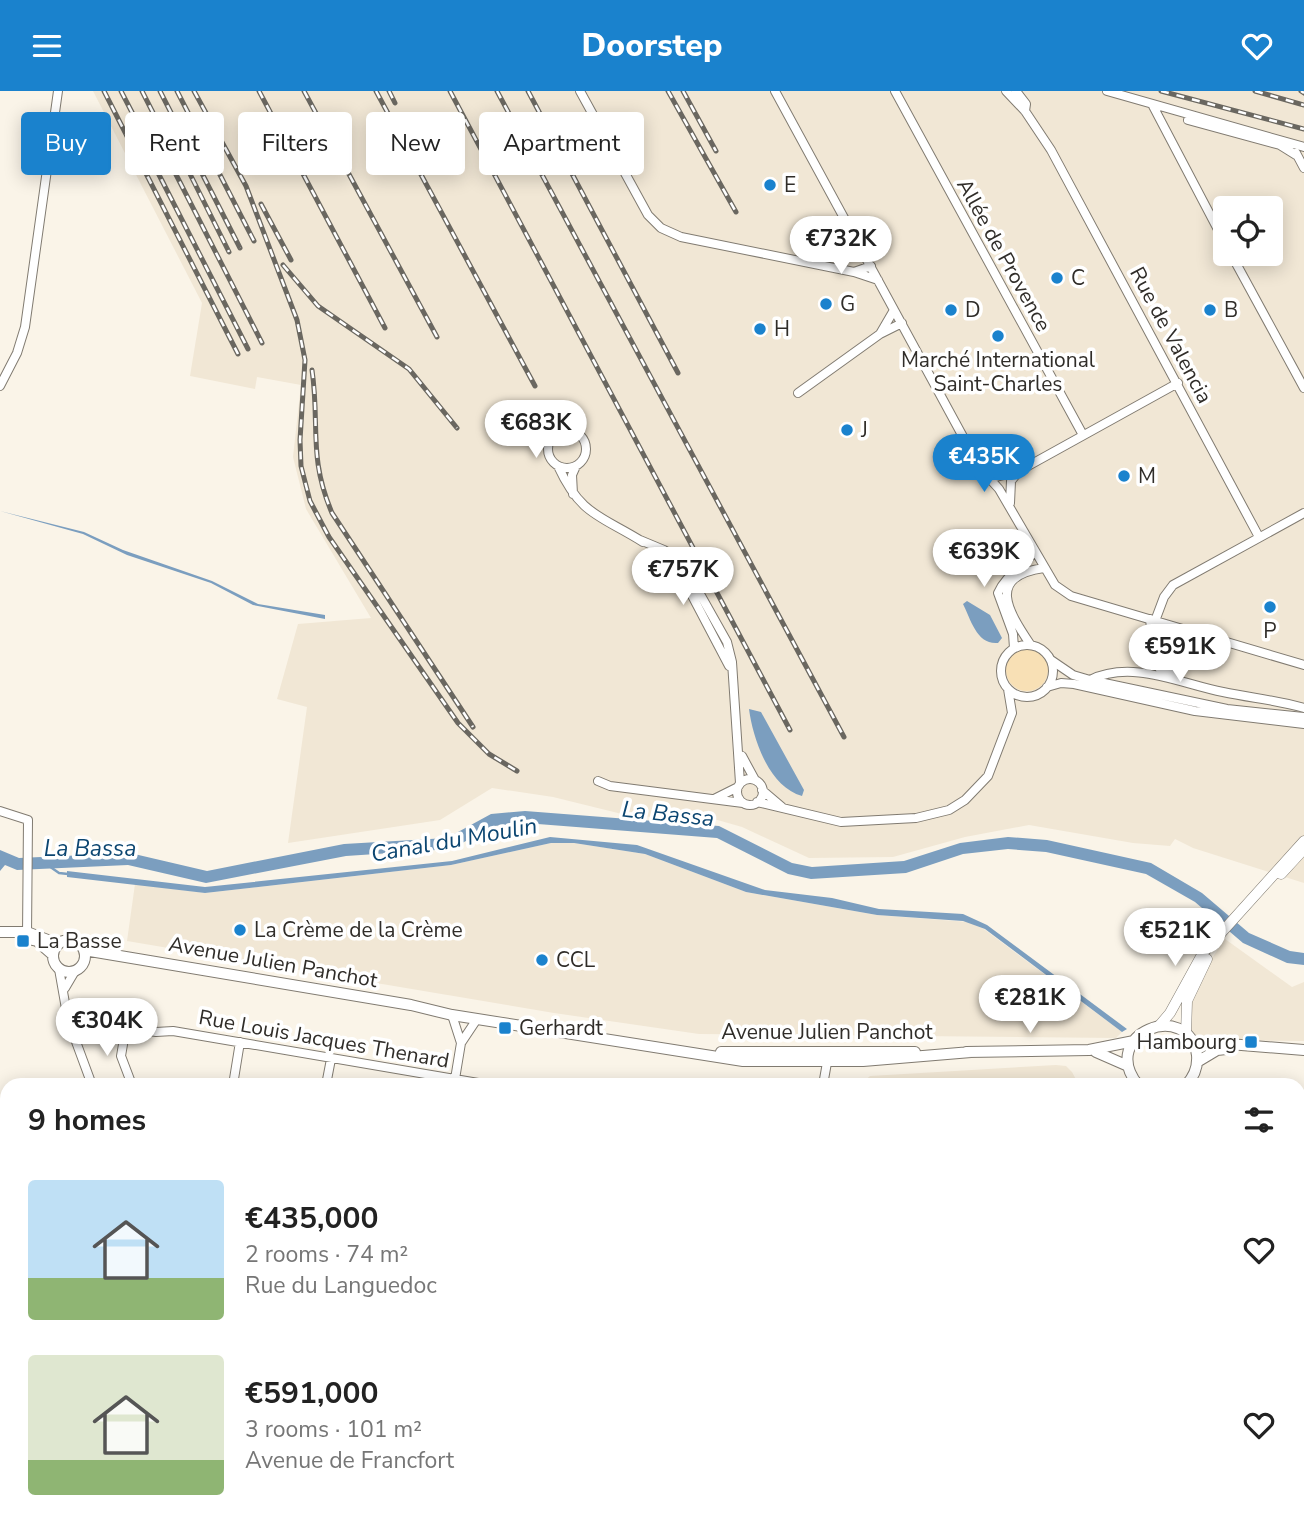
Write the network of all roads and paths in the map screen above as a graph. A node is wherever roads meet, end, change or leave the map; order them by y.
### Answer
1 (58, 91) edge
2 (580, 91) edge
3 (775, 91) edge
4 (895, 91) edge
5 (1006, 91) edge
6 (1016, 91) edge
7 (1023, 91) edge
8 (1107, 91) edge
9 (1153, 106) junction
10 (1026, 107) junction
11 (1282, 138) junction
12 (1302, 149) edge
13 (1304, 168) edge
14 (1213, 220) edge
15 (870, 266) junction
16 (1238, 266) edge
17 (854, 272) junction
18 (878, 281) junction
19 (894, 310) junction
20 (902, 323) junction
21 (880, 334) junction
22 (1178, 383) junction
23 (0, 386) edge
24 (1304, 387) edge
25 (798, 393) dead end
26 (1083, 435) junction
27 (558, 466) junction
28 (576, 466) junction
29 (980, 468) junction
30 (1019, 471) junction
31 (573, 497) junction
32 (1010, 506) junction
33 (1304, 513) edge
34 (1263, 535) junction
35 (1034, 552) junction
36 (1044, 568) junction
37 (1156, 621) junction
38 (1030, 645) junction
39 (1014, 648) junction
40 (1051, 660) junction
41 (1304, 665) edge
42 (1164, 675) junction
43 (1175, 677) junction
44 (1090, 680) junction
45 (1047, 687) junction
46 (1009, 689) junction
47 (1030, 697) junction
48 (1304, 708) edge
49 (1012, 713) junction
50 (1304, 717) edge
51 (1304, 727) edge
52 (740, 753) junction
53 (755, 780) junction
54 (598, 781) dead end
55 (739, 785) junction
56 (762, 790) junction
57 (712, 800) junction
58 (757, 802) junction
59 (743, 803) junction
60 (782, 807) junction
61 (0, 811) edge
62 (1304, 840) edge
63 (1304, 849) edge
64 (1239, 916) junction
65 (0, 932) edge
66 (27, 935) junction
67 (1222, 935) junction
68 (0, 937) edge
69 (58, 944) junction
70 (85, 954) junction
71 (53, 955) junction
72 (60, 969) junction
73 (75, 971) junction
74 (65, 988) junction
75 (411, 1005) junction
76 (452, 1015) junction
77 (477, 1019) junction
78 (68, 1020) junction
79 (1158, 1025) junction
80 (526, 1026) junction
81 (126, 1027) junction
82 (1189, 1038) junction
83 (1133, 1041) junction
84 (240, 1042) junction
85 (461, 1042) junction
86 (1255, 1048) junction
87 (1089, 1050) junction
88 (1304, 1050) edge
89 (828, 1057) junction
90 (331, 1059) junction
91 (1197, 1062) junction
92 (1128, 1066) junction
93 (89, 1078) edge
94 (129, 1078) edge
95 (234, 1078) edge
96 (327, 1078) edge
97 (433, 1078) edge
98 (455, 1078) edge
99 (824, 1078) edge
100 (1134, 1078) edge
101 (1191, 1078) edge

1 - 23 street
2 - 17 street
3 - 15 street
4 - 26 street, Allée de Provence
5 - 10 street
6 - 10 street
7 - 10 street
8 - 9 street
9 - 11 street
9 - 12 street
9 - 14 street
10 - 22 street, Rue de Valencia
11 - 12 street
11 - 12 street
12 - 13 street
15 - 17 street
15 - 18 street
16 - 24 street
17 - 18 street
18 - 19 street
19 - 20 street
19 - 21 street
20 - 21 street
20 - 29 street
21 - 25 street
22 - 26 street
22 - 34 street, Rue de Valencia
26 - 30 street
27 - 28 street
27 - 28 street
27 - 31 street
28 - 31 street
29 - 30 street
29 - 32 street
30 - 32 street
31 - 52 street
32 - 35 street
33 - 34 street
34 - 37 street
35 - 36 street
35 - 39 street
36 - 37 street
36 - 38 street
37 - 41 street
37 - 42 street
37 - 43 street
38 - 39 street
38 - 40 street
39 - 46 street
40 - 44 street
40 - 45 street
42 - 43 street
42 - 44 street
43 - 48 street
44 - 50 street
45 - 47 street
45 - 51 street
46 - 47 street
46 - 49 street
47 - 49 street
49 - 60 street
52 - 53 street
52 - 55 street
53 - 55 street
53 - 56 street
54 - 57 street
55 - 57 street
55 - 59 street
56 - 58 street
56 - 60 street
57 - 59 street
58 - 59 street
58 - 60 street
61 - 66 street
62 - 64 street
63 - 64 street
64 - 67 street
65 - 66 main road
66 - 68 main road
66 - 69 main road
66 - 71 main road
67 - 79 street
67 - 82 street
69 - 70 main road
69 - 71 main road
70 - 73 main road
70 - 75 main road, Avenue Julien Panchot
71 - 72 main road
72 - 73 main road
72 - 74 street
73 - 74 street
74 - 78 street
75 - 76 main road, Avenue Julien Panchot
75 - 80 main road, Avenue Julien Panchot
76 - 77 main road, Avenue Julien Panchot
76 - 85 street
77 - 80 main road, Avenue Julien Panchot
77 - 85 street
78 - 81 street, Rue Louis Jacques Thenard
78 - 93 street
79 - 82 main road
79 - 83 main road
80 - 89 main road, Avenue Julien Panchot
81 - 84 street, Rue Louis Jacques Thenard
81 - 94 street
82 - 86 main road
82 - 91 main road
83 - 87 main road, Avenue Julien Panchot
83 - 92 main road
84 - 90 street, Rue Louis Jacques Thenard
84 - 95 street
85 - 98 street
86 - 88 main road
86 - 91 main road
87 - 89 main road, Avenue Julien Panchot
87 - 92 main road, Avenue Julien Panchot
89 - 99 street
90 - 96 street
90 - 97 street, Rue Louis Jacques Thenard
91 - 101 main road
92 - 100 main road

